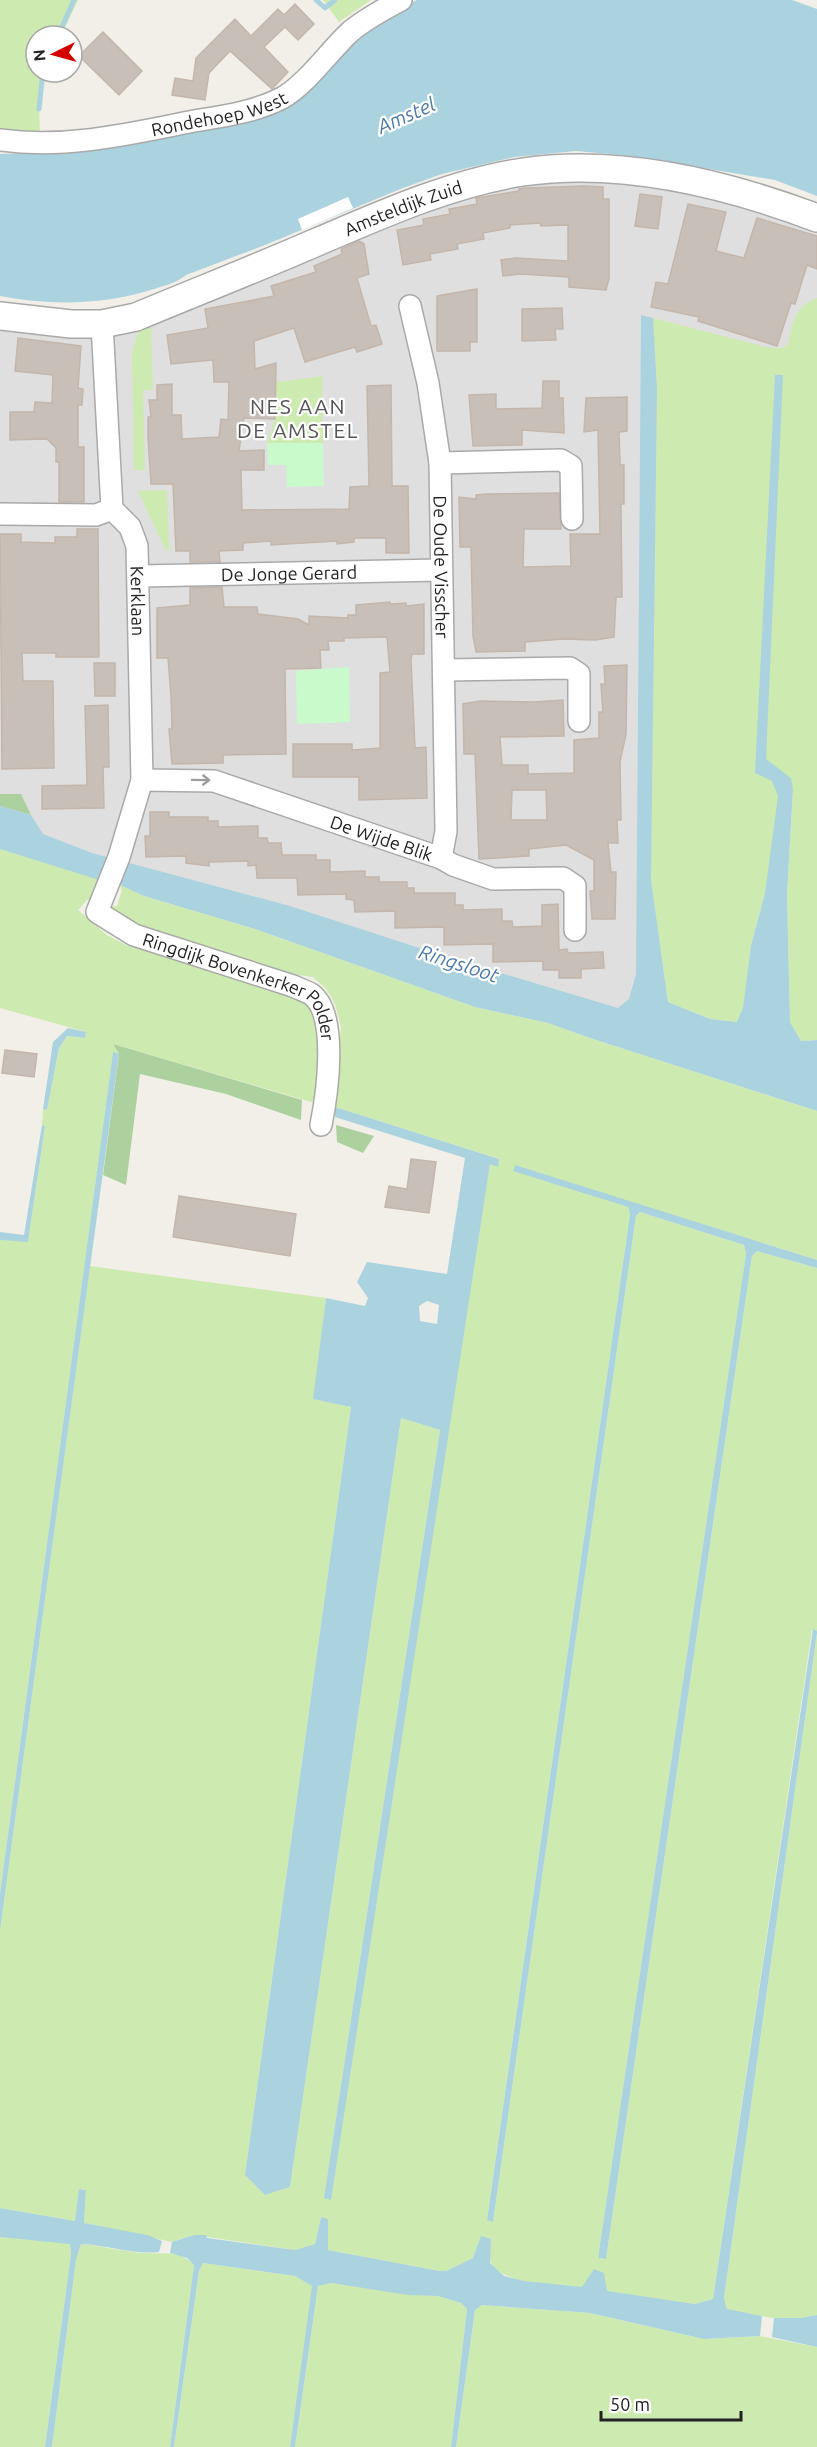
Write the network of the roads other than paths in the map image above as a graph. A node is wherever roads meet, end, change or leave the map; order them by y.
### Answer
1 (402, 0) edge
2 (0, 140) edge
3 (817, 218) edge
4 (410, 306) dead end
5 (0, 316) edge
6 (102, 324) junction
7 (440, 463) junction
8 (111, 509) junction
9 (0, 514) edge
10 (572, 519) dead end
11 (440, 570) junction
12 (139, 576) junction
13 (445, 670) junction
14 (579, 721) dead end
15 (142, 780) junction
16 (441, 858) junction
17 (109, 884) joint
18 (575, 930) dead end
19 (321, 1125) dead end

1 - 2 street, Rondehoep West
3 - 6 street, Amsteldijk Zuid
4 - 7 street, De Oude Visscher
5 - 6 street, Amsteldijk Zuid
6 - 8 street
7 - 10 street
7 - 11 street, De Oude Visscher
8 - 9 street
8 - 12 street, Kerklaan
11 - 12 street, De Jonge Gerard
11 - 13 street, De Oude Visscher
12 - 15 street, Kerklaan
13 - 14 street
13 - 16 street, De Oude Visscher
15 -> 16 street, De Wijde Blik
15 - 17 street, Kerklaan
16 - 18 street, De Wijde Blik
17 - 19 street, Ringdijk Bovenkerker Polder

